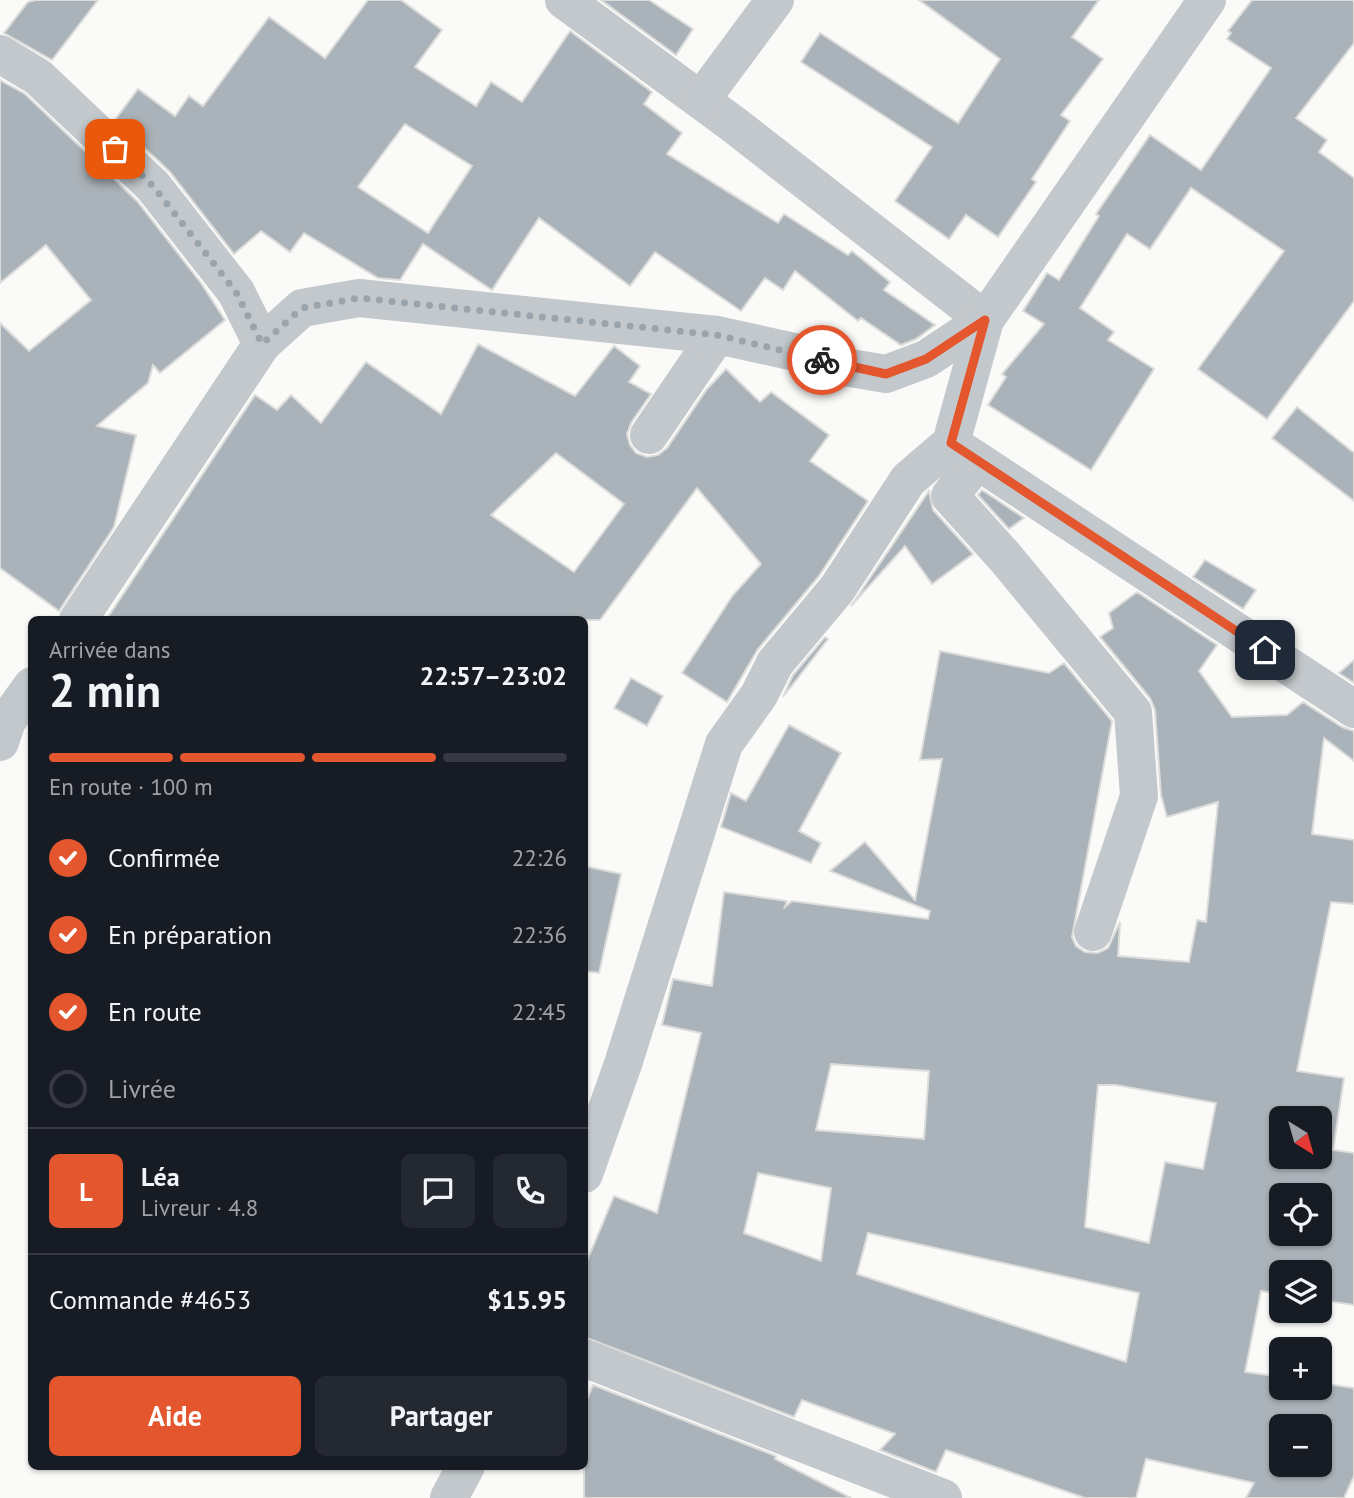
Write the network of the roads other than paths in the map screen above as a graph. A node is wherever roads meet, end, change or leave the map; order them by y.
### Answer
1 (564, 0) edge
2 (775, 0) edge
3 (1207, 0) edge
4 (0, 54) edge
5 (701, 100) junction
6 (985, 320) junction
7 (717, 335) junction
8 (262, 344) junction
9 (649, 435) dead end
10 (964, 452) junction
11 (81, 616) edge
12 (28, 692) edge
13 (1354, 709) edge
14 (0, 742) edge
15 (1093, 932) dead end
16 (588, 1163) edge
17 (588, 1360) edge
18 (464, 1470) edge
19 (449, 1498) edge
20 (943, 1498) edge

1 - 5 street
2 - 5 street
3 - 6 street
4 - 8 street
5 - 6 street
6 - 7 street
6 - 10 street
7 - 8 street
7 - 9 street
8 - 11 street
10 - 13 street
10 - 15 street
10 - 16 street
12 - 14 street
17 - 20 street
18 - 19 street

